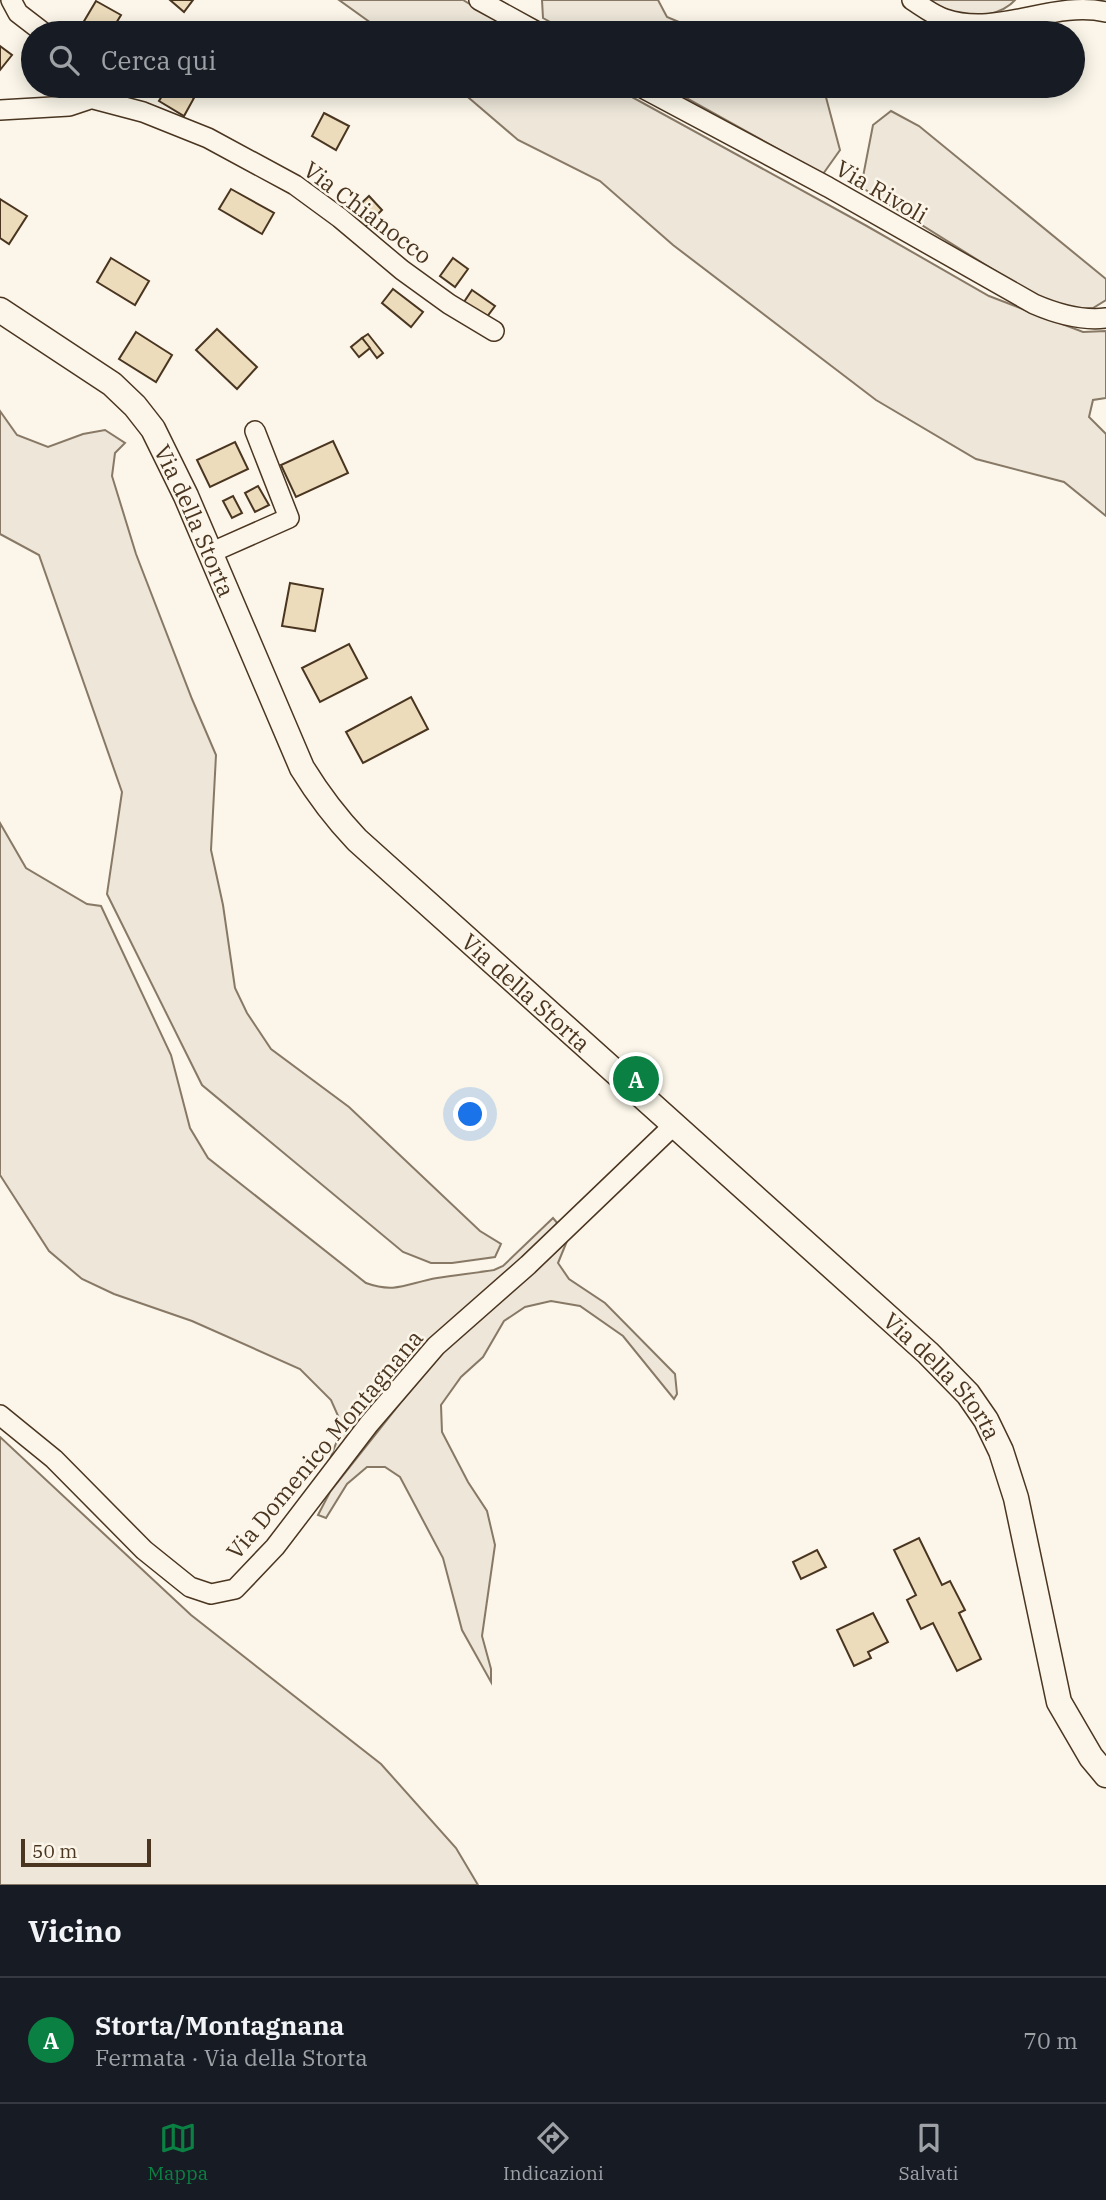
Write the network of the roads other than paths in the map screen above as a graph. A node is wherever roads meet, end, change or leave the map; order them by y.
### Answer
1 (11, 0) edge
2 (479, 0) edge
3 (912, 0) edge
4 (1106, 12) edge
5 (28, 21) edge
6 (517, 21) edge
7 (952, 21) edge
8 (1000, 21) edge
9 (83, 98) edge
10 (108, 98) edge
11 (661, 98) edge
12 (0, 110) edge
13 (0, 310) edge
14 (1106, 318) edge
15 (494, 331) dead end
16 (255, 431) dead end
17 (210, 553) junction
18 (674, 1125) junction
19 (0, 1415) edge
20 (1106, 1775) edge

1 - 5 street
2 - 6 street
3 - 7 street
4 - 8 street
9 - 12 street
10 - 15 street, Via Chianocco
11 - 14 street, Via Rivoli
13 - 17 main road, Via della Storta
16 - 17 street
17 - 18 main road, Via della Storta
18 - 19 street, Via Domenico Montagnana
18 - 20 main road, Via della Storta

